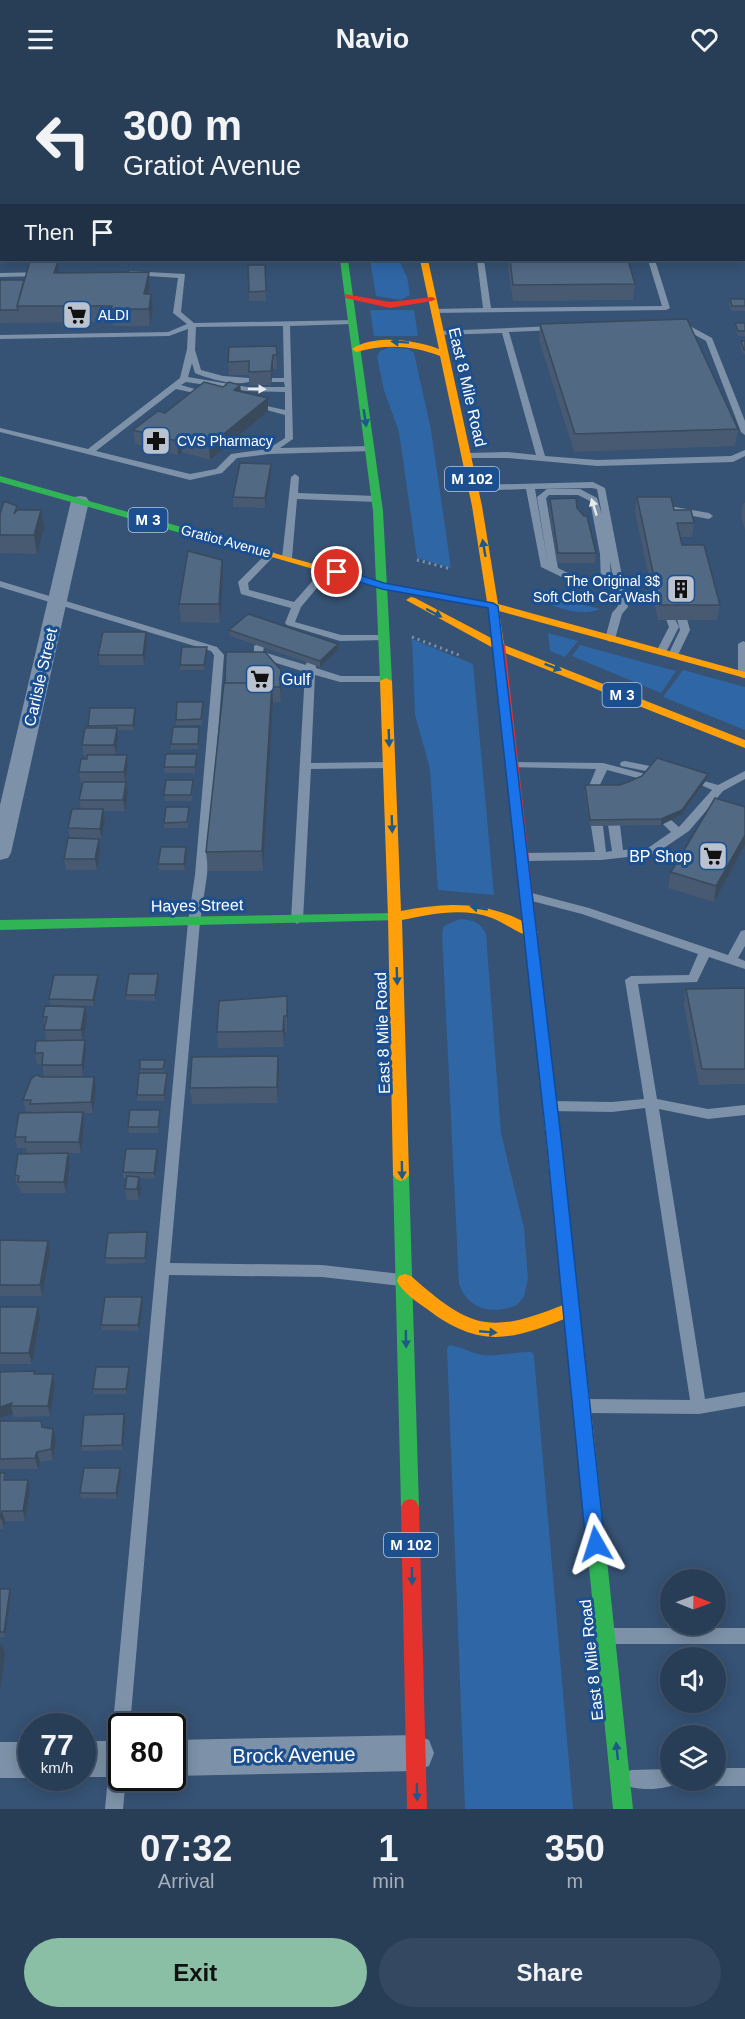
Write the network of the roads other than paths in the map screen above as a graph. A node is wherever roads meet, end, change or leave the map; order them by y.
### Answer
1 (344, 261) edge
2 (424, 261) edge
3 (480, 261) edge
4 (651, 261) edge
5 (122, 273) edge
6 (44, 274) edge
7 (0, 275) edge
8 (348, 296) junction
9 (433, 305) junction
10 (487, 309) junction
11 (352, 322) junction
12 (286, 324) junction
13 (192, 325) junction
14 (674, 327) edge
15 (563, 328) edge
16 (505, 330) junction
17 (439, 333) junction
18 (0, 337) edge
19 (191, 349) junction
20 (356, 349) junction
21 (443, 354) junction
22 (184, 379) junction
23 (249, 380) edge
24 (271, 380) edge
25 (289, 380) junction
26 (174, 386) junction
27 (289, 390) junction
28 (216, 396) edge
29 (248, 404) edge
30 (289, 414) junction
31 (0, 430) edge
32 (745, 432) edge
33 (370, 449) junction
34 (269, 451) junction
35 (88, 453) junction
36 (745, 453) edge
37 (467, 456) junction
38 (541, 458) junction
39 (296, 477) dead end
40 (0, 479) edge
41 (473, 488) junction
42 (530, 488) junction
43 (294, 496) junction
44 (376, 499) junction
45 (80, 501) junction
46 (651, 506) edge
47 (709, 516) dead end
48 (271, 554) junction
49 (287, 558) junction
50 (554, 568) junction
51 (328, 569) junction
52 (0, 584) edge
53 (606, 585) junction
54 (382, 586) junction
55 (620, 588) junction
56 (57, 601) junction
57 (296, 606) junction
58 (493, 606) junction
59 (676, 619) edge
60 (329, 634) junction
61 (384, 638) junction
62 (610, 639) junction
63 (743, 644) dead end
64 (259, 646) edge
65 (328, 646) edge
66 (499, 646) junction
67 (667, 653) junction
68 (327, 660) edge
69 (310, 667) junction
70 (326, 675) junction
71 (744, 675) edge
72 (386, 679) junction
73 (745, 744) edge
74 (390, 765) junction
75 (512, 765) junction
76 (305, 766) junction
77 (603, 766) junction
78 (648, 773) edge
79 (745, 774) edge
80 (619, 780) dead end
81 (704, 784) edge
82 (720, 789) junction
83 (608, 790) edge
84 (592, 791) edge
85 (695, 796) edge
86 (709, 801) junction
87 (667, 822) edge
88 (614, 825) edge
89 (597, 826) edge
90 (679, 833) junction
91 (0, 853) edge
92 (618, 855) junction
93 (602, 856) junction
94 (522, 857) junction
95 (527, 896) junction
96 (395, 917) junction
97 (297, 920) junction
98 (194, 922) junction
99 (0, 925) edge
100 (531, 932) junction
101 (744, 939) edge
102 (705, 952) junction
103 (731, 961) junction
104 (745, 965) edge
105 (651, 1103) junction
106 (550, 1106) junction
107 (745, 1110) edge
108 (163, 1269) junction
109 (405, 1281) junction
110 (572, 1308) junction
111 (745, 1399) edge
112 (581, 1406) junction
113 (699, 1407) junction
114 (605, 1636) junction
115 (745, 1636) edge
116 (124, 1713) edge
117 (416, 1753) junction
118 (186, 1758) edge
119 (0, 1760) edge
120 (18, 1760) edge
121 (745, 1777) edge
122 (660, 1778) edge
123 (726, 1778) edge
124 (620, 1780) junction
125 (116, 1791) edge
126 (114, 1809) edge
127 (417, 1809) edge
128 (623, 1809) edge

1 - 8 main road, East 8 Mile Road / M 102
2 - 9 main road, East 8 Mile Road / M 102
3 - 10 lane
4 - 10 lane
5 - 13 lane
6 - 7 lane
8 - 9 main road
8 - 11 main road, East 8 Mile Road / M 102
9 - 10 lane
9 - 17 main road, East 8 Mile Road / M 102
11 - 12 lane
11 - 20 main road, East 8 Mile Road / M 102
12 - 13 lane
12 - 25 lane
13 - 18 lane
13 - 19 lane
14 - 32 lane
15 - 16 lane
16 - 17 lane
16 - 38 lane
17 - 21 main road, East 8 Mile Road / M 102
19 - 22 lane
19 - 23 lane
21 -> 20 main road
20 -> 33 main road, East 8 Mile Road / M 102
21 - 37 main road, East 8 Mile Road / M 102
22 - 26 lane
22 -> 27 lane
24 - 25 lane
25 - 27 lane
26 - 28 lane
26 - 35 lane
27 - 30 lane
29 - 30 lane
30 - 34 lane
31 - 35 lane
33 - 34 lane
33 - 44 main road, East 8 Mile Road / M 102
34 - 35 lane
36 - 38 lane
37 - 38 lane
37 - 41 main road, East 8 Mile Road / M 102
39 - 43 lane
40 - 45 main road, Gratiot Avenue / M 3
41 - 42 lane
58 -> 41 main road, East 8 Mile Road / M 102
42 - 50 lane
42 - 55 lane
43 - 44 lane
43 - 49 lane
44 - 54 main road, East 8 Mile Road / M 102
45 - 48 main road, Gratiot Avenue / M 3
45 - 56 street, Carlisle Street
46 - 47 lane
48 - 49 main road, Gratiot Avenue / M 3
48 - 57 lane
49 - 51 main road, Gratiot Avenue / M 3
50 - 53 lane
53 -> 50 lane
51 - 54 main road, Gratiot Avenue / M 3
51 - 57 lane
52 - 56 lane
53 - 55 lane
54 - 58 main road, Gratiot Avenue / M 3
54 - 61 main road, East 8 Mile Road / M 102
54 -> 66 main road, Gratiot Avenue / M 3
55 - 62 lane
56 - 91 street, Carlisle Street
56 - 98 lane
57 - 60 lane
58 - 62 main road, Gratiot Avenue / M 3
58 - 66 main road, East 8 Mile Road / M 102
59 - 67 lane
60 - 61 lane
60 - 65 lane
61 - 72 main road, East 8 Mile Road / M 102
62 - 67 main road, Gratiot Avenue / M 3
63 - 71 lane
64 - 69 lane
66 -> 73 main road, Gratiot Avenue / M 3
66 - 75 main road, East 8 Mile Road / M 102
67 - 71 main road, Gratiot Avenue / M 3
68 - 70 lane
69 - 70 lane
69 - 76 lane
70 - 72 lane
72 -> 74 main road, East 8 Mile Road / M 102
74 - 76 lane
74 -> 96 main road, East 8 Mile Road / M 102
75 - 77 lane
75 - 94 main road, East 8 Mile Road / M 102
76 - 97 lane
77 - 78 lane
77 - 80 lane
77 - 83 lane
77 - 84 lane
79 - 82 lane
81 - 82 lane
82 - 86 lane
85 - 86 lane
86 - 90 lane
87 - 90 lane
88 - 92 lane
89 - 93 lane
90 - 92 lane
92 - 93 lane
93 - 94 lane
94 - 95 main road, East 8 Mile Road / M 102
95 - 100 main road, East 8 Mile Road / M 102
95 - 102 lane
96 - 97 main road, Hayes Street
100 -> 96 main road, Hayes Street
96 -> 109 main road, East 8 Mile Road / M 102
97 - 98 main road, Hayes Street
98 - 99 main road, Hayes Street
98 - 108 lane
100 - 106 main road, East 8 Mile Road / M 102
101 - 103 lane
102 - 103 lane
102 - 105 lane
103 - 104 lane
105 - 106 lane
105 - 107 lane
105 - 113 lane
106 - 110 main road, East 8 Mile Road / M 102
108 - 109 lane
108 - 116 lane
109 -> 110 main road
109 -> 117 main road, East 8 Mile Road / M 102
110 - 112 main road, East 8 Mile Road / M 102
111 - 113 lane
112 - 113 lane
112 - 114 main road, East 8 Mile Road / M 102
114 - 115 lane
124 -> 114 main road, East 8 Mile Road / M 102
117 - 118 street, Brock Avenue
117 -> 127 main road, East 8 Mile Road / M 102
119 - 120 street
121 - 123 lane
122 - 124 lane
124 - 128 main road, East 8 Mile Road / M 102
125 - 126 lane

